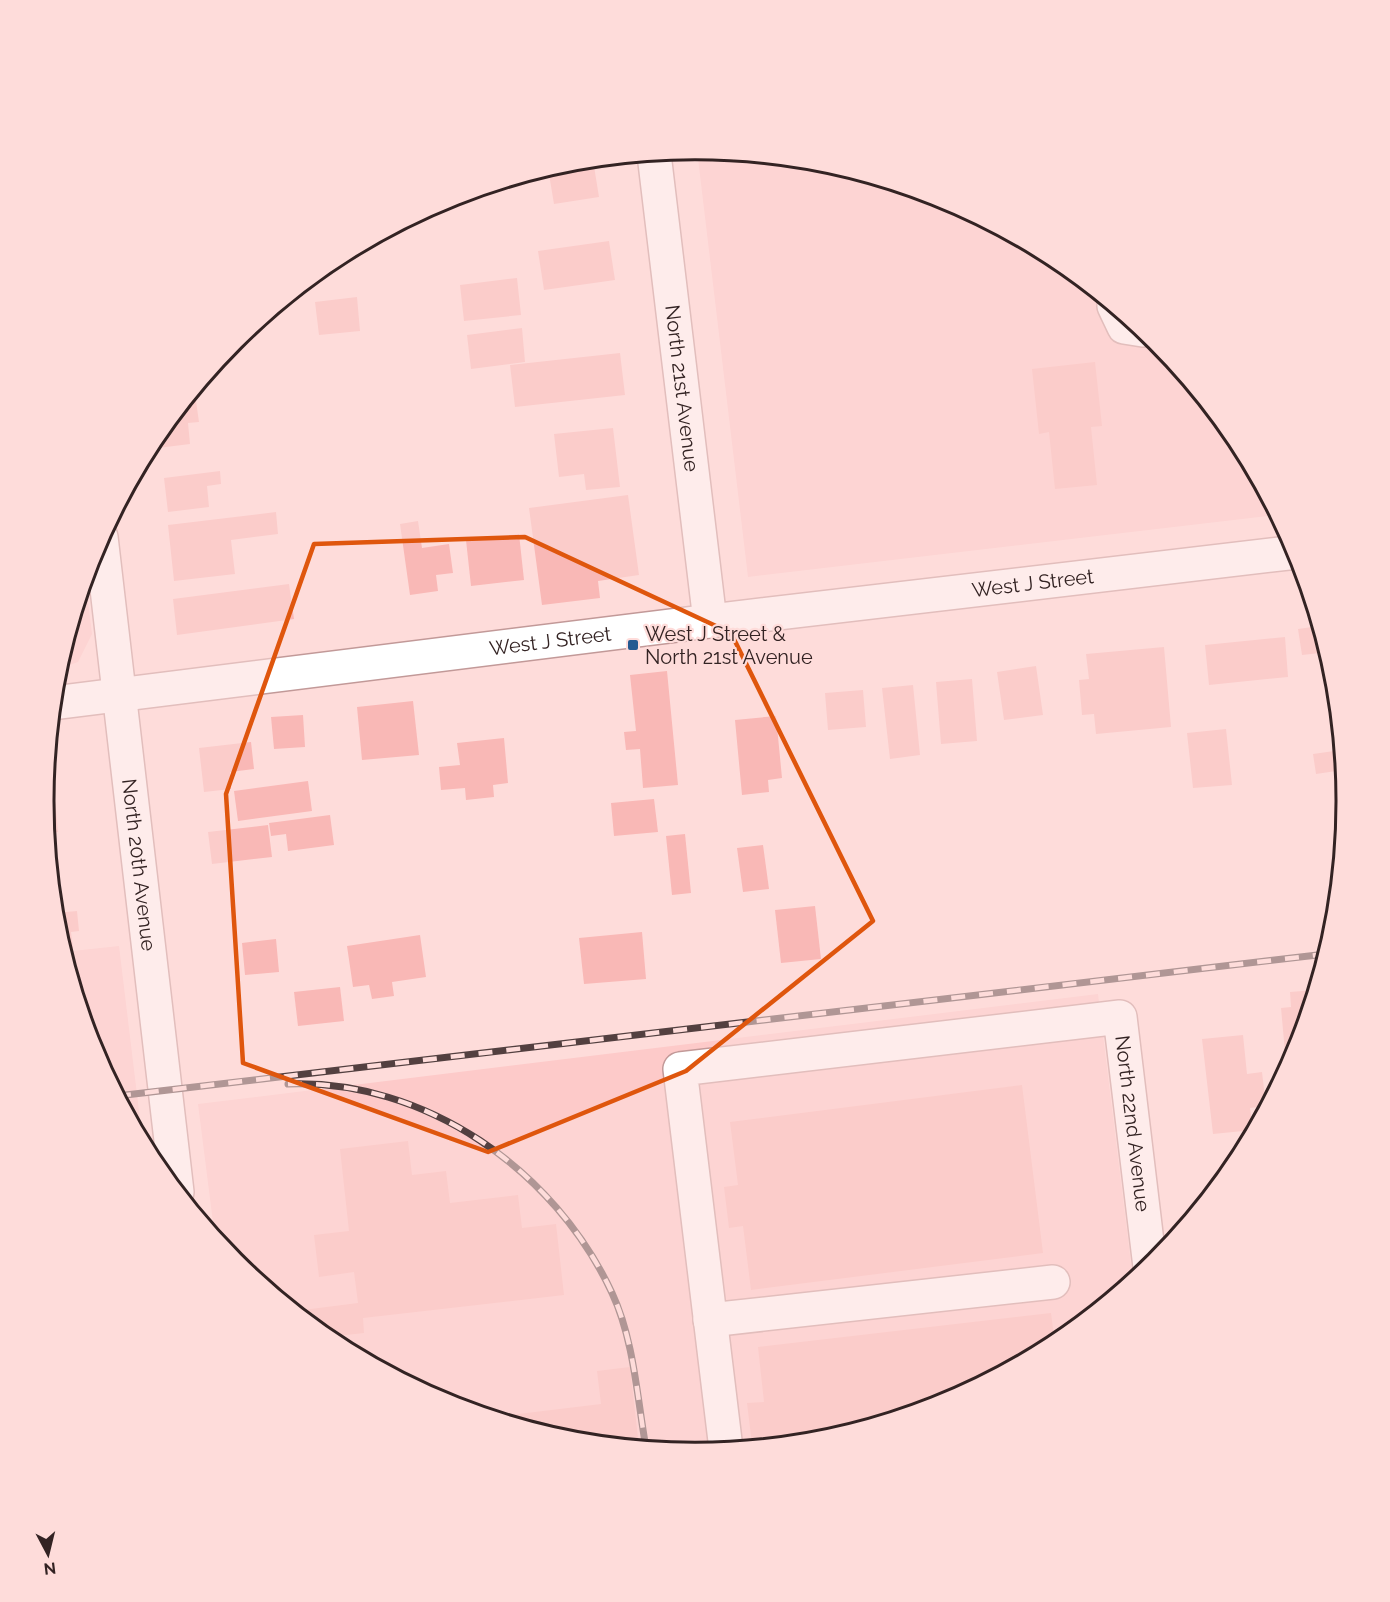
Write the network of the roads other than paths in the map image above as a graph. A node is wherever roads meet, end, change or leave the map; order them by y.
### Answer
1 (655, 161) edge
2 (1286, 553) edge
3 (102, 558) edge
4 (711, 621) junction
5 (120, 696) junction
6 (62, 702) edge
7 (175, 1176) edge
8 (1148, 1254) edge
9 (1053, 1282) dead end
10 (710, 1320) junction
11 (725, 1441) edge

1 - 4 street, North 21st Avenue
2 - 4 street, West J Street
3 - 5 street, North 20th Avenue
4 - 5 street, West J Street
5 - 6 street, West J Street
5 - 7 street, North 20th Avenue
8 - 10 street, North 22nd Avenue
9 - 10 street
10 - 11 street

